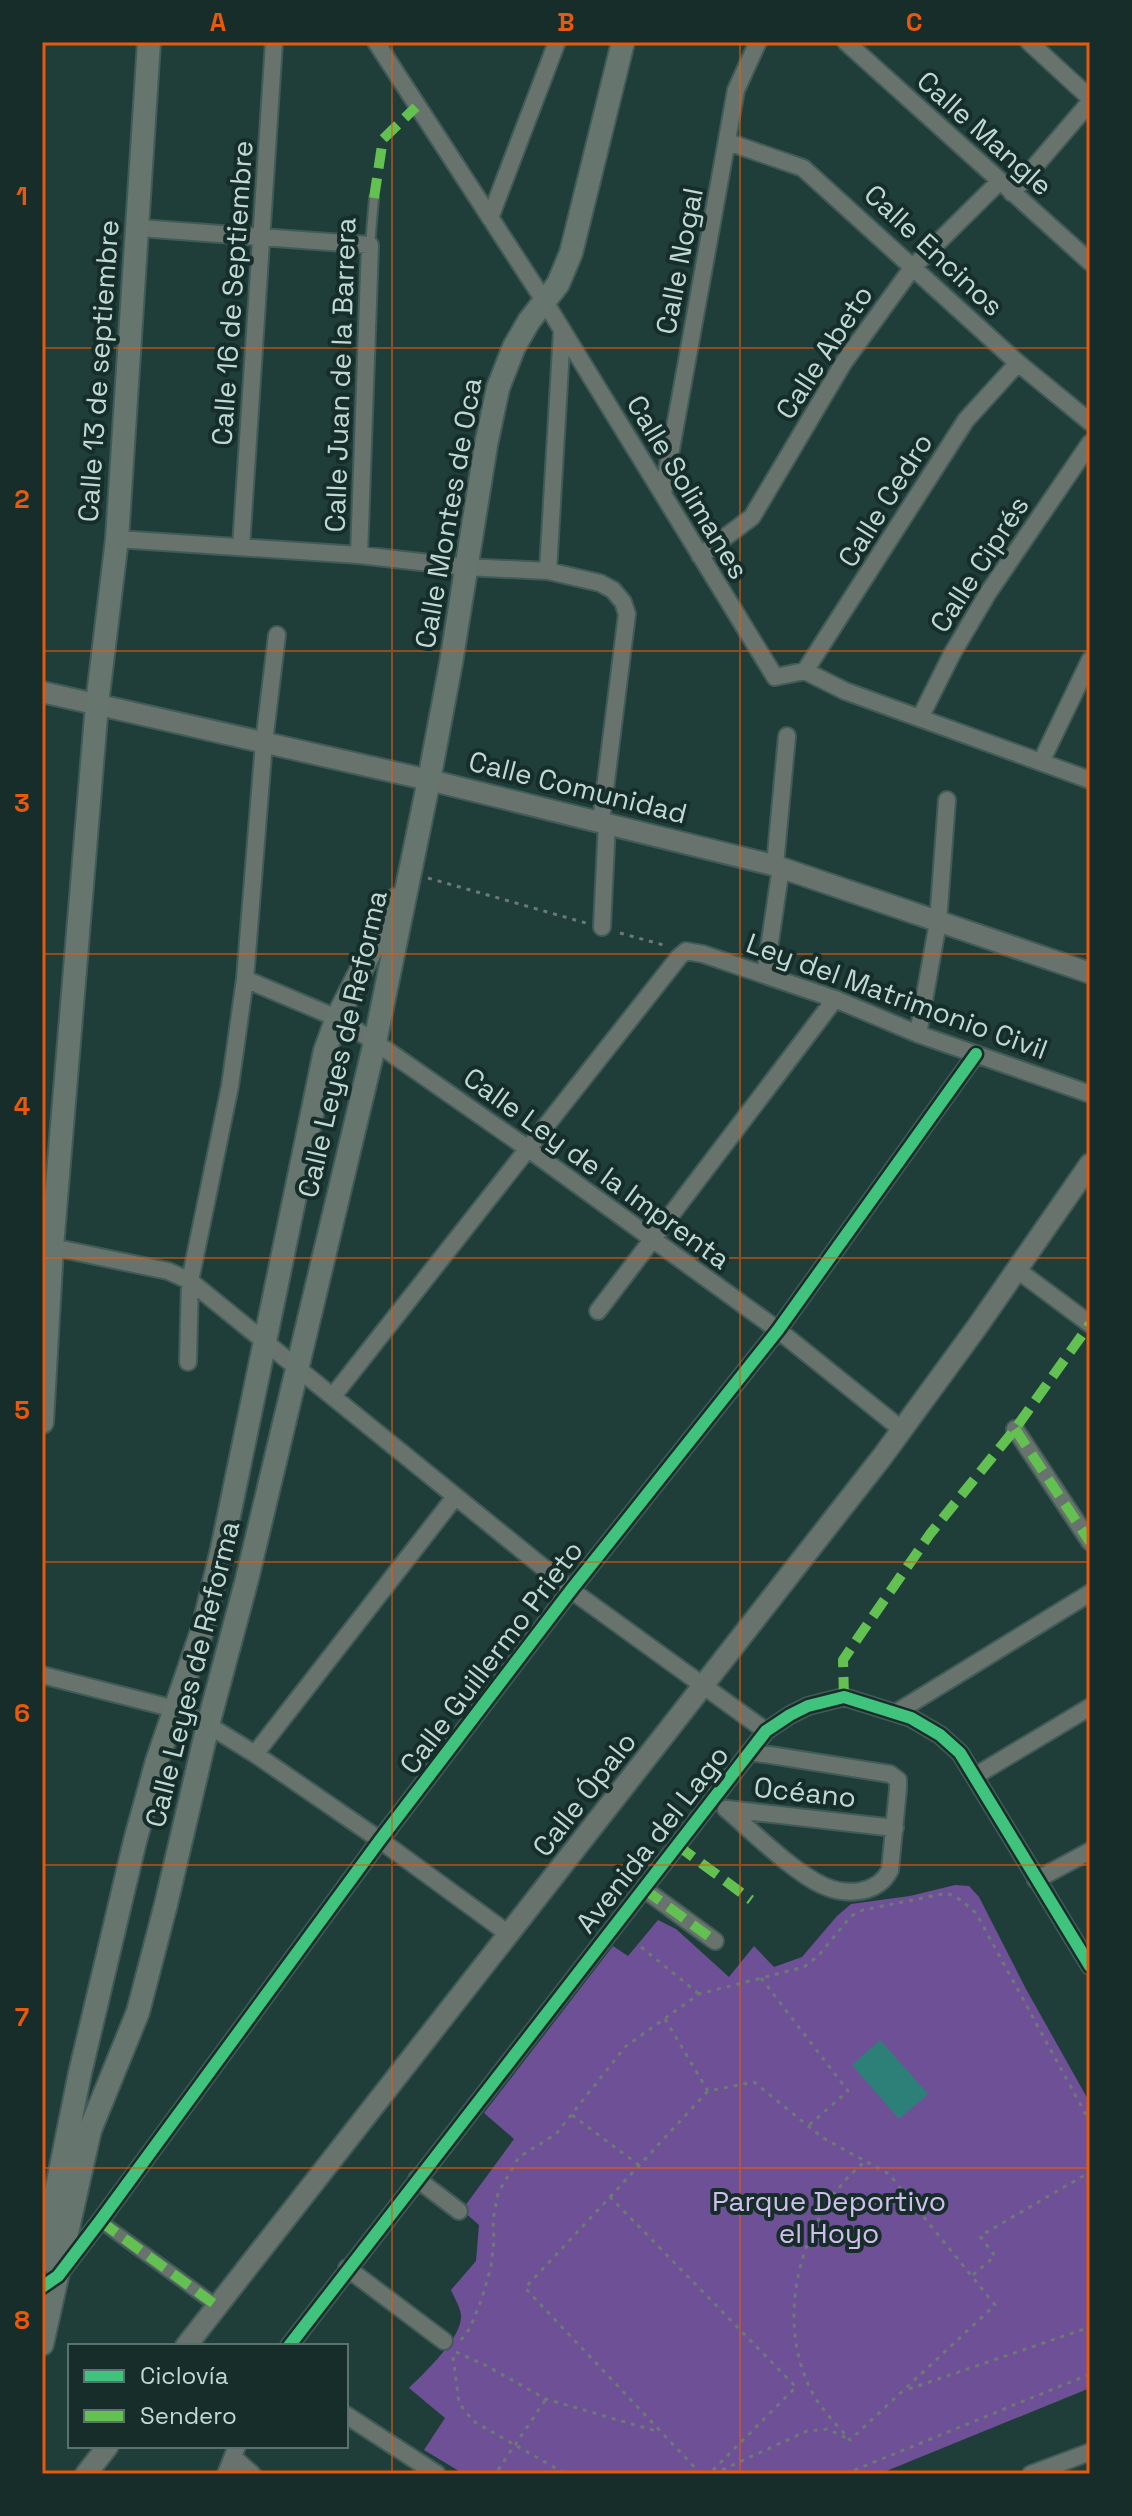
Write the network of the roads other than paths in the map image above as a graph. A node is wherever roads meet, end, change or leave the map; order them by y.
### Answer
1 (149, 42) edge
2 (274, 42) edge
3 (376, 42) edge
4 (557, 42) edge
5 (623, 42) edge
6 (758, 42) edge
7 (846, 42) edge
8 (1029, 42) edge
9 (1090, 100) edge
10 (728, 142) junction
11 (1006, 187) junction
12 (374, 198) dead end
13 (490, 218) junction
14 (139, 228) junction
15 (261, 237) junction
16 (370, 245) junction
17 (1090, 262) edge
18 (913, 267) junction
19 (545, 302) junction
20 (562, 331) junction
21 (1018, 363) junction
22 (1090, 422) edge
23 (1090, 443) edge
24 (663, 493) junction
25 (117, 539) junction
26 (241, 547) junction
27 (359, 555) junction
28 (700, 556) junction
29 (465, 567) junction
30 (548, 571) junction
31 (277, 635) dead end
32 (1090, 660) edge
33 (805, 671) junction
34 (42, 692) edge
35 (97, 704) junction
36 (920, 718) junction
37 (787, 736) dead end
38 (264, 742) junction
39 (1041, 762) junction
40 (429, 780) junction
41 (1090, 780) edge
42 (947, 800) dead end
43 (604, 822) junction
44 (778, 866) junction
45 (411, 873) junction
46 (938, 922) junction
47 (602, 927) road end
48 (1090, 973) edge
49 (765, 975) junction
50 (245, 979) junction
51 (835, 999) junction
52 (337, 1018) junction
53 (918, 1034) junction
54 (375, 1042) junction
55 (976, 1054) junction
56 (1090, 1094) edge
57 (527, 1148) junction
58 (1087, 1174) edge
59 (653, 1240) junction
60 (52, 1247) junction
61 (1016, 1269) junction
62 (190, 1281) junction
63 (598, 1311) dead end
64 (1090, 1324) edge
65 (778, 1330) junction
66 (266, 1343) junction
67 (188, 1362) dead end
68 (297, 1370) junction
69 (333, 1396) junction
70 (42, 1422) edge
71 (901, 1429) junction
72 (1015, 1429) dead end
73 (455, 1497) junction
74 (1090, 1542) edge
75 (571, 1590) junction
76 (1090, 1593) edge
77 (42, 1675) edge
78 (705, 1684) junction
79 (1090, 1707) edge
80 (175, 1709) junction
81 (897, 1712) junction
82 (208, 1725) junction
83 (766, 1731) junction
84 (751, 1752) junction
85 (255, 1754) junction
86 (975, 1776) junction
87 (719, 1804) junction
88 (895, 1828) junction
89 (380, 1840) junction
90 (1090, 1851) edge
91 (1036, 1880) junction
92 (644, 1889) junction
93 (510, 1935) junction
94 (715, 1941) dead end
95 (1090, 1966) edge
96 (417, 2179) junction
97 (459, 2211) dead end
98 (100, 2221) junction
99 (347, 2268) junction
100 (47, 2275) edge
101 (217, 2306) junction
102 (42, 2344) edge
103 (188, 2344) edge
104 (290, 2344) edge
105 (449, 2346) road end
106 (348, 2416) edge
107 (106, 2448) edge
108 (235, 2452) edge
109 (1090, 2452) edge
110 (86, 2474) edge
111 (226, 2474) edge
112 (252, 2474) edge
113 (437, 2474) edge
114 (1031, 2474) edge

1 - 14 main road, Calle 13 de septiembre
2 - 15 street, Calle 16 de Septiembre
3 - 13 street, Calle Solimanes
4 - 13 street
5 - 19 main road, Calle Montes de Oca
6 - 10 street, Calle Nogal
7 - 11 street, Calle Mangle
8 - 9 street
9 - 11 street, Calle Abeto
10 - 18 street, Calle Encinos
10 - 24 street, Calle Nogal
11 - 17 street, Calle Mangle
11 - 18 street, Calle Abeto
12 - 16 lane, Calle Juan de la Barrera
13 - 19 street, Calle Solimanes
14 - 15 street
14 - 25 main road, Calle 13 de septiembre
15 - 16 street
15 - 26 street, Calle 16 de Septiembre
16 - 27 street, Calle Juan de la Barrera
18 - 21 street, Calle Encinos
18 - 28 street, Calle Abeto
19 - 20 street, Calle Solimanes
19 - 29 main road, Calle Montes de Oca
20 - 24 street, Calle Solimanes
20 - 30 street
21 - 22 street, Calle Encinos
21 - 33 street, Calle Cedro
23 - 36 street, Calle Ciprés
24 - 28 street, Calle Solimanes
25 - 26 street
25 - 35 main road, Calle 13 de septiembre
26 - 27 street
27 - 29 street
28 - 33 street, Calle Solimanes
29 - 30 street
29 - 40 main road, Calle Montes de Oca
30 - 43 street
31 - 38 street
32 - 39 street
33 - 36 street, Calle Solimanes
34 - 35 street, Calle Comunidad
35 - 38 street, Calle Comunidad
35 - 60 main road, Calle 13 de septiembre
36 - 39 street, Calle Solimanes
37 - 44 street
38 - 40 street, Calle Comunidad
38 - 50 street
39 - 41 street, Calle Solimanes
40 - 43 street, Calle Comunidad
40 - 45 main road, Calle Montes de Oca
42 - 46 street
43 - 44 street, Calle Comunidad
43 - 47 street
44 - 46 street, Calle Comunidad
44 - 49 street
45 - 52 main road, Calle Leyes de Reforma
45 - 54 main road, Calle Leyes de Reforma
46 - 48 street, Calle Comunidad
46 - 53 street
49 - 51 street, Ley del Matrimonio Civil
49 - 57 street, Ley del Matrimonio Civil
50 - 52 street, Calle Ley de la Imprenta
50 - 62 street
51 - 53 street, Ley del Matrimonio Civil
51 - 59 street
52 - 54 street, Calle Ley de la Imprenta
52 - 66 main road, Calle Leyes de Reforma
53 - 55 street, Ley del Matrimonio Civil
54 - 57 street, Calle Ley de la Imprenta
54 - 68 main road, Calle Leyes de Reforma
55 - 56 street, Ley del Matrimonio Civil
55 - 65 street, Calle Guillermo Prieto
57 - 59 street, Calle Ley de la Imprenta
57 - 69 street
58 - 61 street, Calle Ópalo
59 - 63 street
59 - 65 street, Calle Ley de la Imprenta
60 - 62 street
60 - 70 main road, Calle 13 de septiembre
61 - 64 street
61 - 71 street, Calle Ópalo
62 - 66 street
62 - 67 street
65 - 71 street, Calle Ley de la Imprenta
65 - 75 street, Calle Guillermo Prieto
66 - 68 street
66 - 80 main road, Calle Leyes de Reforma
68 - 69 street
68 - 82 main road, Calle Leyes de Reforma
69 - 73 street
71 - 78 street, Calle Ópalo
72 - 74 street
73 - 75 street
73 - 85 street
75 - 78 street
75 - 89 street, Calle Guillermo Prieto
76 - 81 street
77 - 80 street
78 - 83 street
78 - 93 street, Calle Ópalo
79 - 86 street
80 - 82 street
80 - 100 main road, Calle Leyes de Reforma
81 - 83 street, Avenida del Lago
81 - 86 street, Avenida del Lago
82 - 85 street
82 - 100 main road, Calle Leyes de Reforma
83 - 84 street, Avenida del Lago
84 - 87 street, Avenida del Lago
84 - 88 street
85 - 89 street
86 - 91 street, Avenida del Lago
87 - 88 street, Océano
87 - 88 street
87 - 92 street, Avenida del Lago
89 - 93 street
89 - 98 street, Calle Guillermo Prieto
90 - 91 street
91 - 95 street, Avenida del Lago
92 - 94 street
92 - 96 street, Avenida del Lago
93 - 101 street, Calle Ópalo
96 - 97 street
96 - 99 street, Avenida del Lago
98 - 100 street, Calle Guillermo Prieto
98 - 101 street
99 - 104 street, Avenida del Lago
99 - 105 street
100 - 102 main road, Calle Leyes de Reforma
101 - 103 street, Calle Ópalo
106 - 113 street
107 - 110 street
108 - 111 street
108 - 112 street
109 - 114 street

